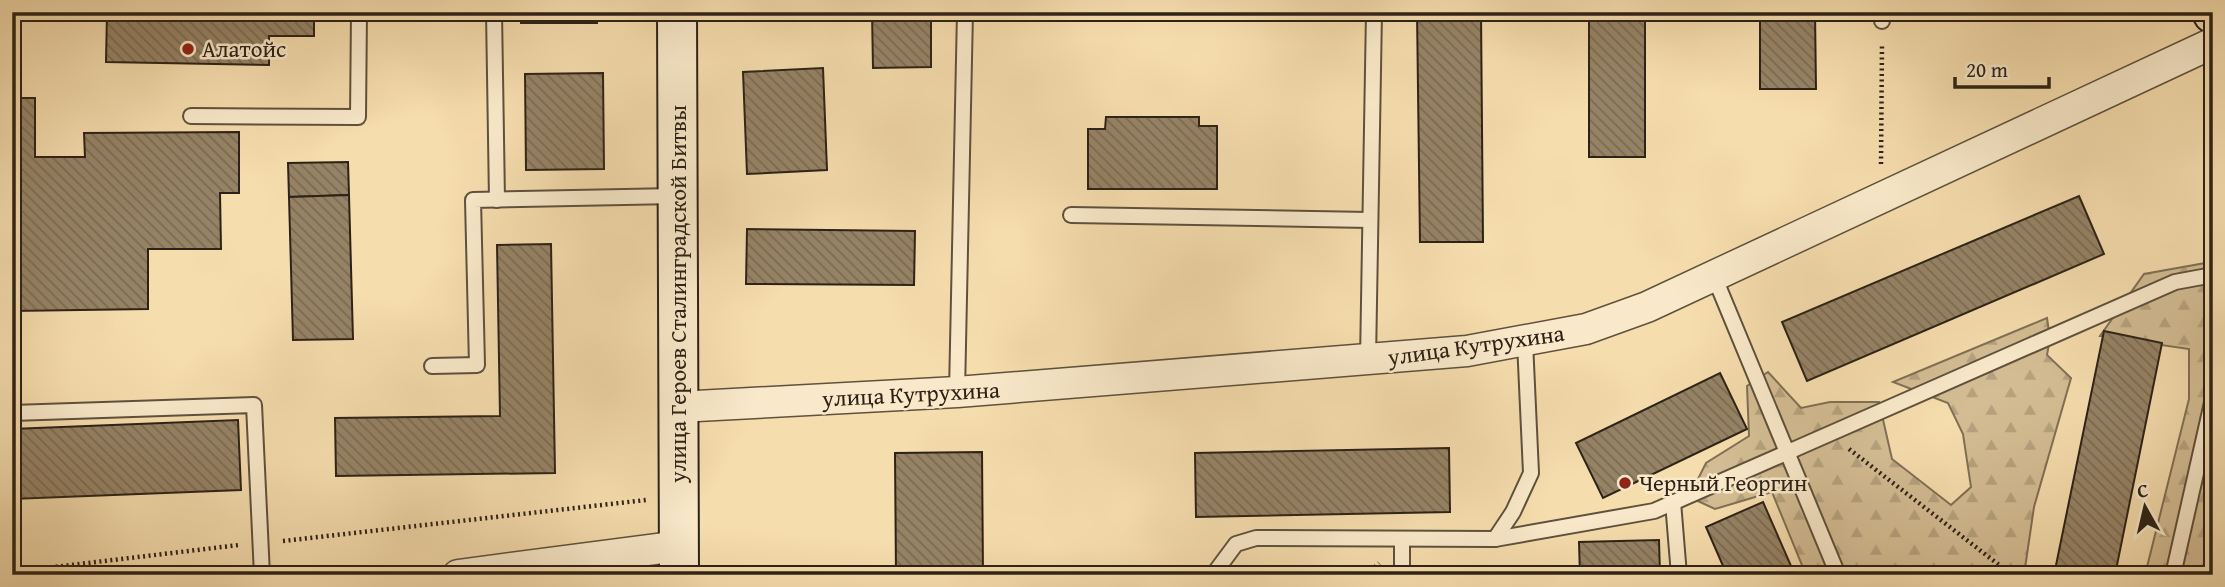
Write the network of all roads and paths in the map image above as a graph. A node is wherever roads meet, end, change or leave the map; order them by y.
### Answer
1 (359, 12) edge
2 (494, 12) edge
3 (677, 12) edge
4 (965, 12) edge
5 (1374, 12) edge
6 (1882, 17) edge
7 (2213, 43) edge
8 (191, 116) dead end
9 (678, 195) junction
10 (1881, 199) junction
11 (497, 200) junction
12 (1071, 215) dead end
13 (1370, 220) junction
14 (2213, 275) edge
15 (1714, 276) junction
16 (1525, 342) junction
17 (1368, 360) junction
18 (432, 366) dead end
19 (957, 392) junction
20 (2213, 398) edge
21 (678, 407) junction
22 (12, 413) edge
23 (1829, 434) junction
24 (1787, 453) junction
25 (679, 496) junction
26 (1673, 502) junction
27 (1402, 540) junction
28 (1495, 540) junction
29 (260, 543) junction
30 (679, 560) edge
31 (12, 572) edge
32 (262, 575) edge
33 (458, 575) edge
34 (1213, 575) edge
35 (1402, 575) edge
36 (1679, 575) edge
37 (1838, 575) edge
38 (2012, 575) edge
39 (2173, 575) edge

1 - 8 lane
2 - 11 lane
3 - 9 street, улица Героев Сталинградской Битвы
4 - 19 lane
5 - 13 lane
6 - 10 path
7 - 10 street, улица Кутрухина
9 - 11 lane
9 - 21 street, улица Героев Сталинградской Битвы
10 - 15 street, улица Кутрухина
11 - 18 lane
12 - 13 lane
13 - 17 lane
14 - 23 lane
15 - 16 street, улица Кутрухина
15 - 24 lane
16 - 17 street, улица Кутрухина
16 - 28 lane
17 - 19 street, улица Кутрухина
19 - 21 street, улица Кутрухина
20 - 39 lane
21 - 25 street, улица Героев Сталинградской Битвы
22 - 29 lane
23 - 24 lane
23 - 38 path
24 - 26 lane
24 - 37 lane
25 - 29 path
25 - 30 street, улица Героев Сталинградской Битвы
26 - 28 lane
26 - 36 lane
27 - 28 lane
27 - 34 lane
27 - 35 lane
29 - 31 path
29 - 32 lane
30 - 33 street

